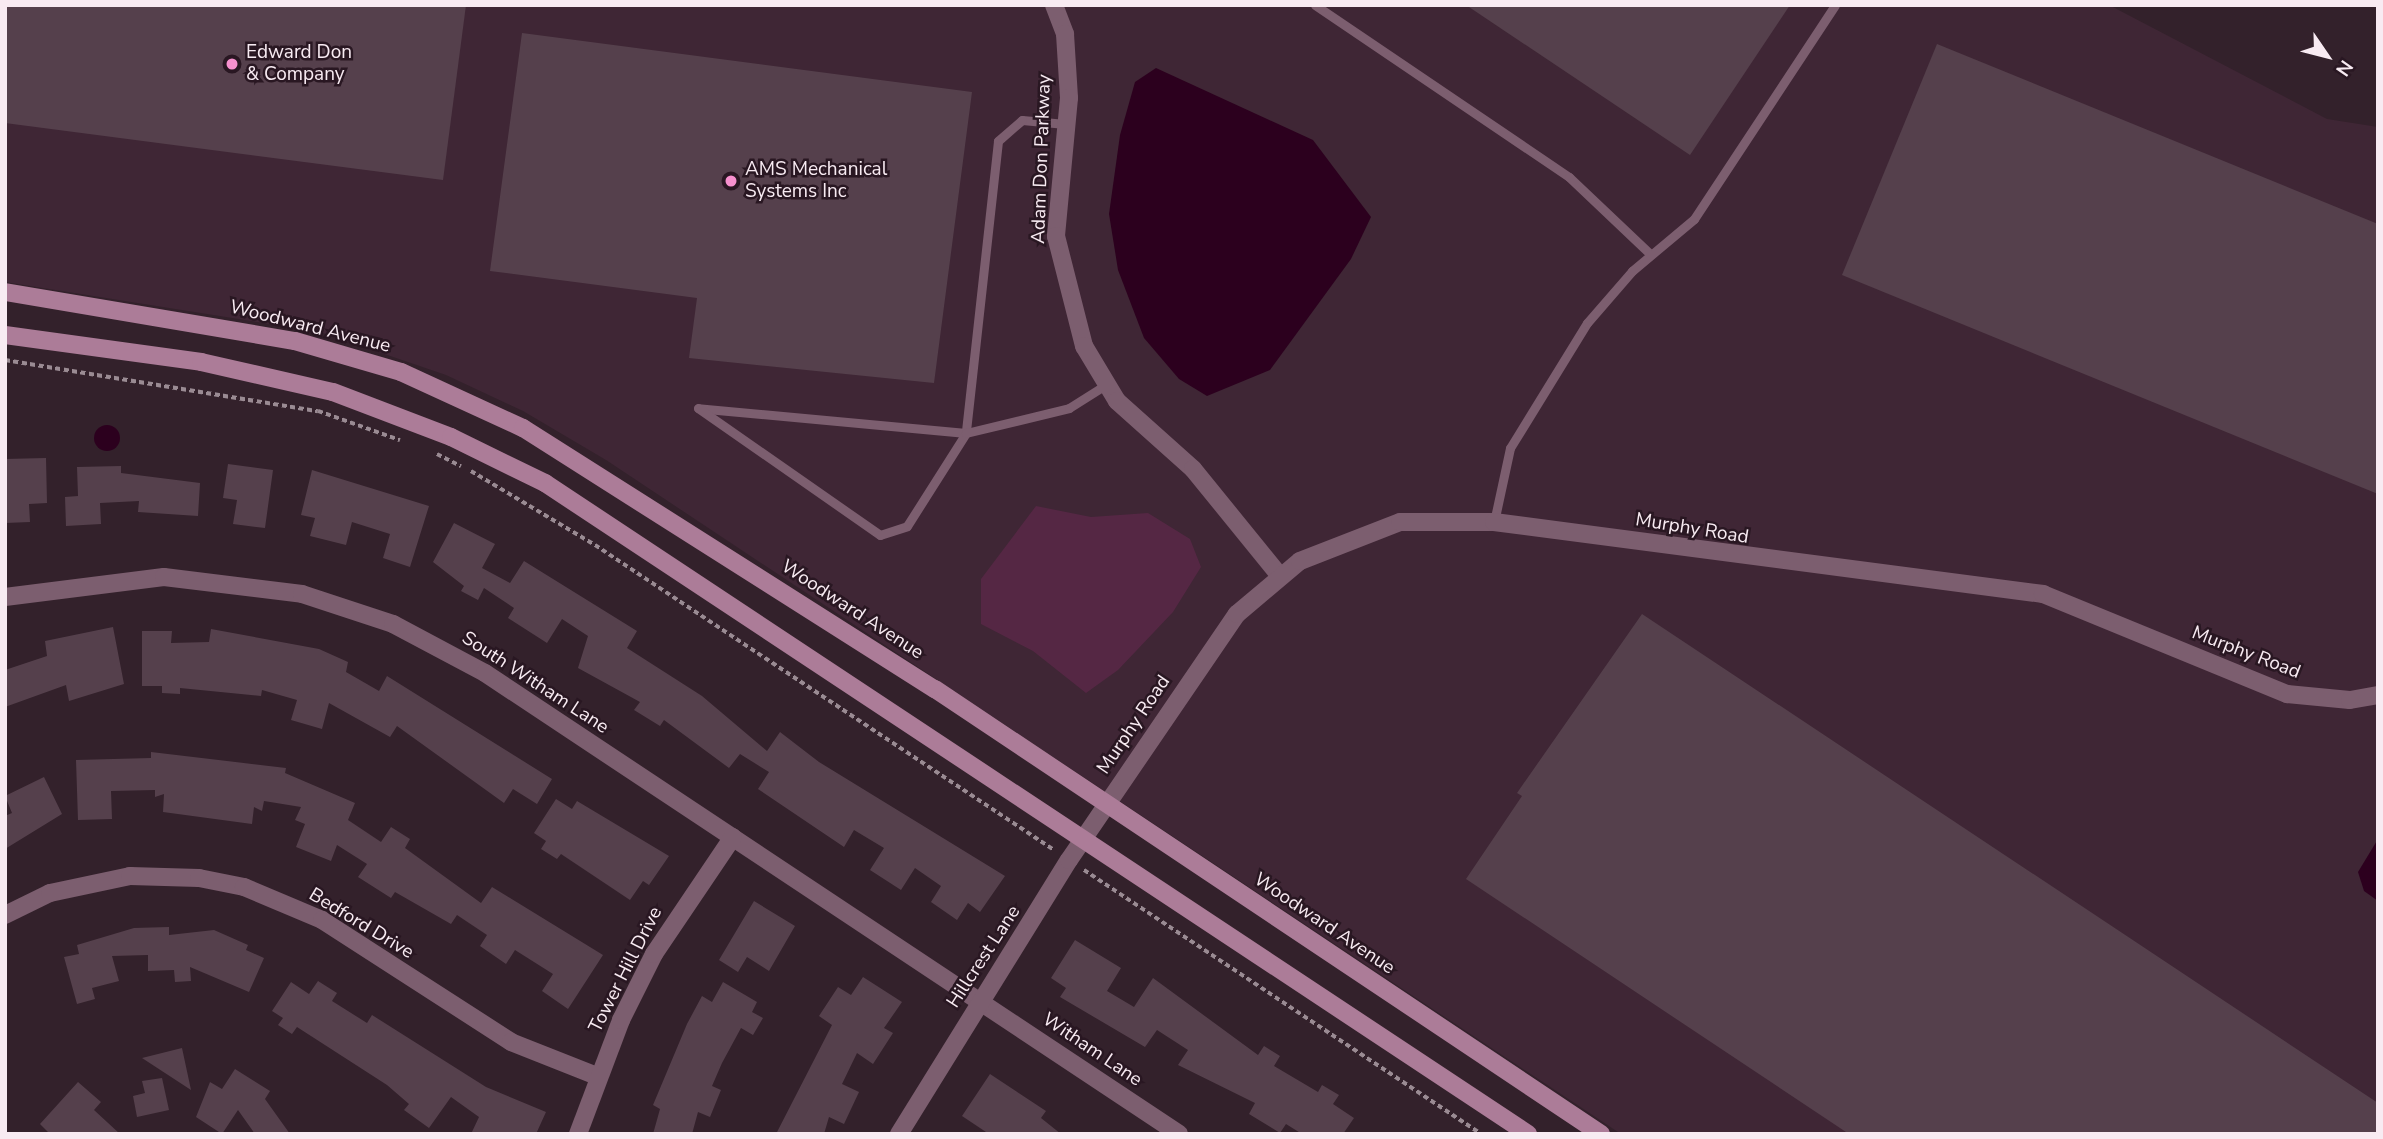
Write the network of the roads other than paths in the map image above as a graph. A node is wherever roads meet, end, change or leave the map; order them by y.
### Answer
1 (1054, 5) edge
2 (1315, 5) edge
3 (1835, 5) edge
4 (1065, 124) junction
5 (1650, 254) junction
6 (5, 292) edge
7 (5, 335) edge
8 (1107, 384) junction
9 (966, 433) junction
10 (1493, 522) junction
11 (1280, 576) junction
12 (5, 597) edge
13 (2378, 695) edge
14 (1106, 804) junction
15 (733, 837) junction
16 (1083, 839) junction
17 (5, 915) edge
18 (981, 1000) junction
19 (597, 1076) junction
20 (578, 1134) edge
21 (899, 1134) edge
22 (1179, 1134) edge
23 (1528, 1134) edge
24 (1601, 1134) edge

1 - 4 street, Adam Don Parkway
2 - 5 lane
3 - 5 lane
4 - 8 street, Adam Don Parkway
4 - 9 lane
5 - 10 lane
6 - 14 street, Woodward Avenue
7 - 16 street
8 - 9 lane
8 - 11 street, Adam Don Parkway
9 - 9 lane
10 - 11 street, Murphy Road
10 - 13 street, Murphy Road
11 - 14 street, Murphy Road
12 - 15 street, South Witham Lane
14 - 16 street, Hillcrest Lane
14 - 24 street, Woodward Avenue
15 - 18 street, South Witham Lane
15 - 19 street, Tower Hill Drive
16 - 18 street, Hillcrest Lane
16 - 23 street
17 - 19 street, Bedford Drive
18 - 21 street, Hillcrest Lane
18 - 22 street, Witham Lane
19 - 20 street, Tower Hill Drive

